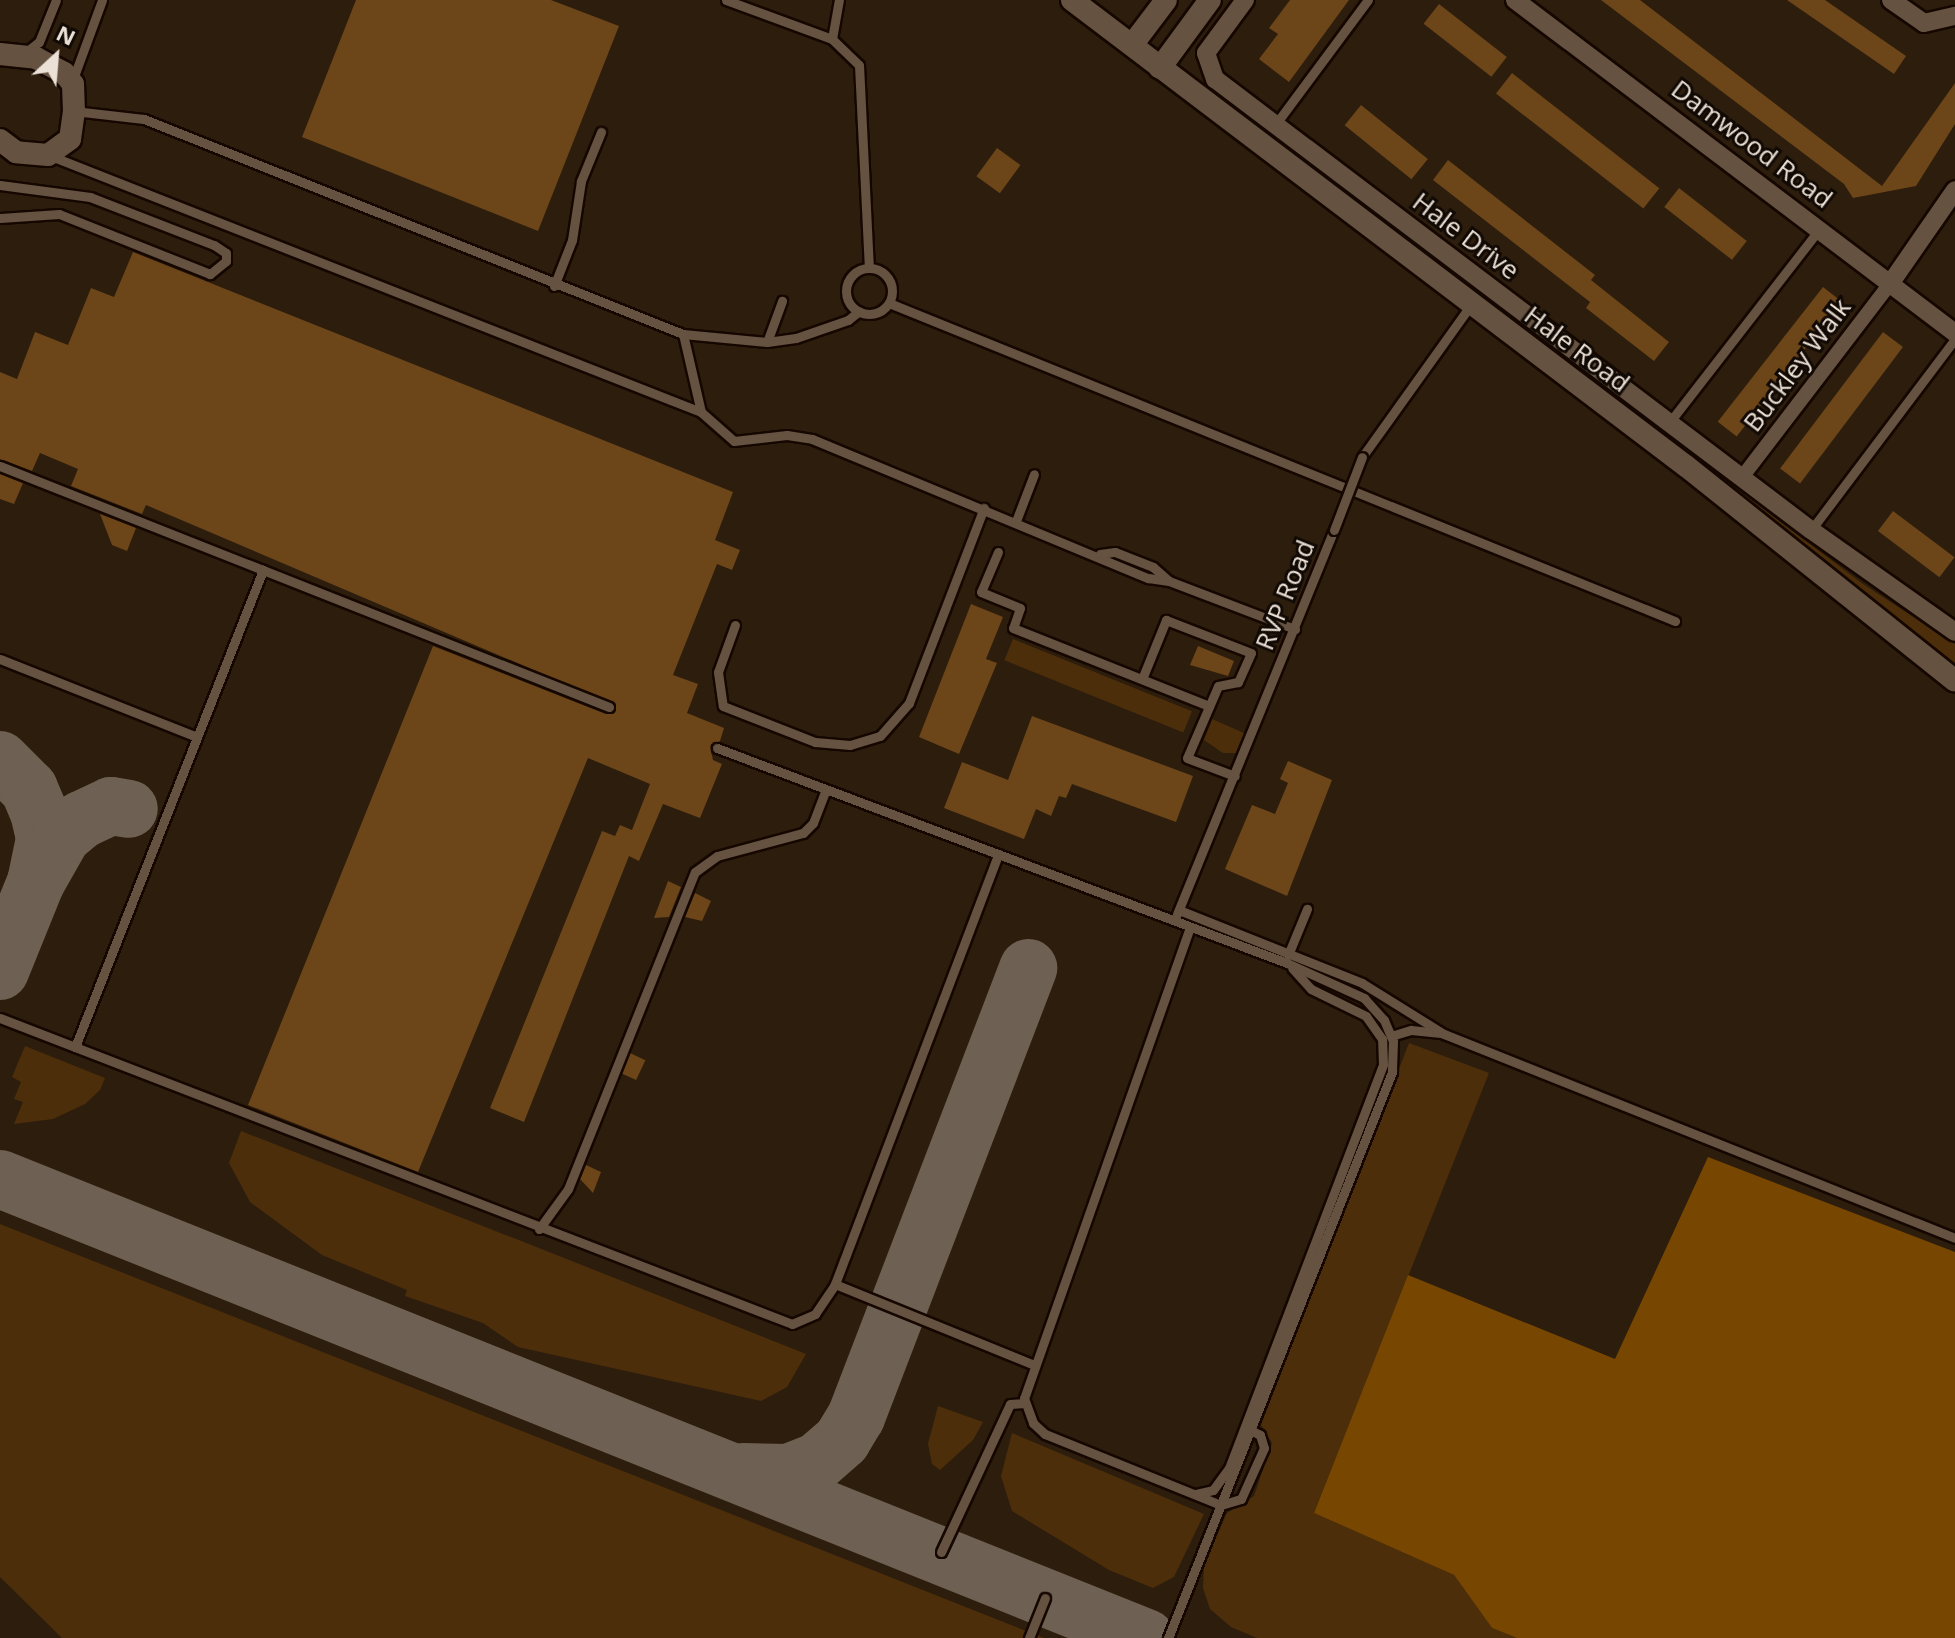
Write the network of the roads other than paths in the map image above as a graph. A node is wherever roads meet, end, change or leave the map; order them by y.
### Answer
1 (56, 0) edge
2 (102, 0) edge
3 (726, 0) edge
4 (839, 0) edge
5 (1072, 0) edge
6 (1166, 0) edge
7 (1210, 0) edge
8 (1245, 0) edge
9 (1368, 0) edge
10 (1891, 0) edge
11 (1520, 2) edge
12 (1955, 16) edge
13 (832, 39) junction
14 (1132, 45) junction
15 (9, 55) edge
16 (1160, 68) junction
17 (73, 84) junction
18 (74, 111) junction
19 (1275, 125) junction
20 (601, 132) dead end
21 (0, 140) edge
22 (1261, 145) junction
23 (48, 155) junction
24 (0, 185) edge
25 (1955, 190) edge
26 (0, 218) edge
27 (1820, 228) junction
28 (869, 268) junction
29 (1890, 284) junction
30 (554, 286) junction
31 (782, 301) dead end
32 (889, 303) junction
33 (1471, 305) junction
34 (859, 311) junction
35 (1955, 333) edge
36 (683, 334) junction
37 (1955, 339) edge
38 (767, 342) junction
39 (701, 412) junction
40 (1669, 423) junction
41 (0, 466) edge
42 (1034, 474) dead end
43 (1743, 476) junction
44 (984, 508) junction
45 (1016, 521) junction
46 (1811, 530) junction
47 (998, 552) dead end
48 (263, 570) junction
49 (1675, 621) dead end
50 (735, 625) dead end
51 (1295, 629) junction
52 (1955, 632) edge
53 (0, 659) edge
54 (1142, 679) junction
55 (1955, 681) edge
56 (1209, 706) junction
57 (609, 707) dead end
58 (197, 737) junction
59 (717, 748) dead end
60 (1235, 776) junction
61 (826, 789) junction
62 (998, 854) junction
63 (1307, 909) dead end
64 (1179, 910) junction
65 (1175, 921) junction
66 (1190, 927) junction
67 (1288, 957) junction
68 (0, 1018) edge
69 (1444, 1034) junction
70 (1391, 1036) junction
71 (75, 1047) junction
72 (539, 1229) junction
73 (1955, 1238) edge
74 (835, 1284) junction
75 (1032, 1364) junction
76 (1025, 1403) junction
77 (1248, 1428) junction
78 (1192, 1494) junction
79 (1221, 1505) junction
80 (941, 1552) dead end
81 (1045, 1598) dead end
82 (1029, 1638) edge
83 (1168, 1638) edge

1 - 15 lane
2 - 17 lane
3 - 13 lane
4 - 13 lane
5 - 14 street, Hale Road
6 - 14 street
7 - 16 street
8 - 19 street, Hale Drive
9 - 19 lane
10 - 12 street
11 - 27 street, Damwood Road
13 - 28 lane
14 - 16 street, Hale Road
15 - 17 street
16 - 22 street, Hale Road
17 - 18 street
18 - 23 street
18 - 30 lane
19 - 22 street
19 - 40 street, Hale Drive
20 - 30 lane
21 - 23 street
22 - 33 street, Hale Road
23 - 39 lane
24 - 26 lane
25 - 29 street
27 - 29 street, Damwood Road
27 - 40 lane
28 - 32 lane
28 - 34 lane
29 - 35 street, Damwood Road
29 - 43 street, Buckley Walk
30 - 36 lane
31 - 38 lane
32 - 34 lane
32 - 49 lane
33 - 51 lane, RVP Road, bridge
33 - 55 street, Hale Road
34 - 38 lane
36 - 38 lane
36 - 39 lane
37 - 46 lane
39 - 44 lane
40 - 43 street, Hale Drive
41 - 48 lane
42 - 45 lane
43 - 46 street, Hale Drive
44 - 45 lane
44 - 50 lane
45 - 51 lane
46 - 52 street, Hale Drive
47 - 54 lane
48 - 57 lane
48 - 58 lane
51 - 60 lane, RVP Road
53 - 58 lane
54 - 56 lane
54 - 56 lane
56 - 60 lane
58 - 71 lane
59 - 61 lane
60 - 64 lane, RVP Road
61 - 62 lane
61 - 72 lane
62 - 65 lane
62 - 74 lane
63 - 67 lane
64 - 65 lane, RVP Road
64 - 67 lane
65 - 66 lane
66 - 67 lane
66 - 75 lane
67 - 69 lane
67 - 70 lane
67 - 77 lane
68 - 71 lane
69 - 70 lane
69 - 73 lane
70 - 77 lane
71 - 72 lane
72 - 74 lane
74 - 75 lane
75 - 76 lane
76 - 78 lane
76 - 80 lane
77 - 78 lane
77 - 79 lane
77 - 79 lane
78 - 79 lane
79 - 83 lane
81 - 82 lane

